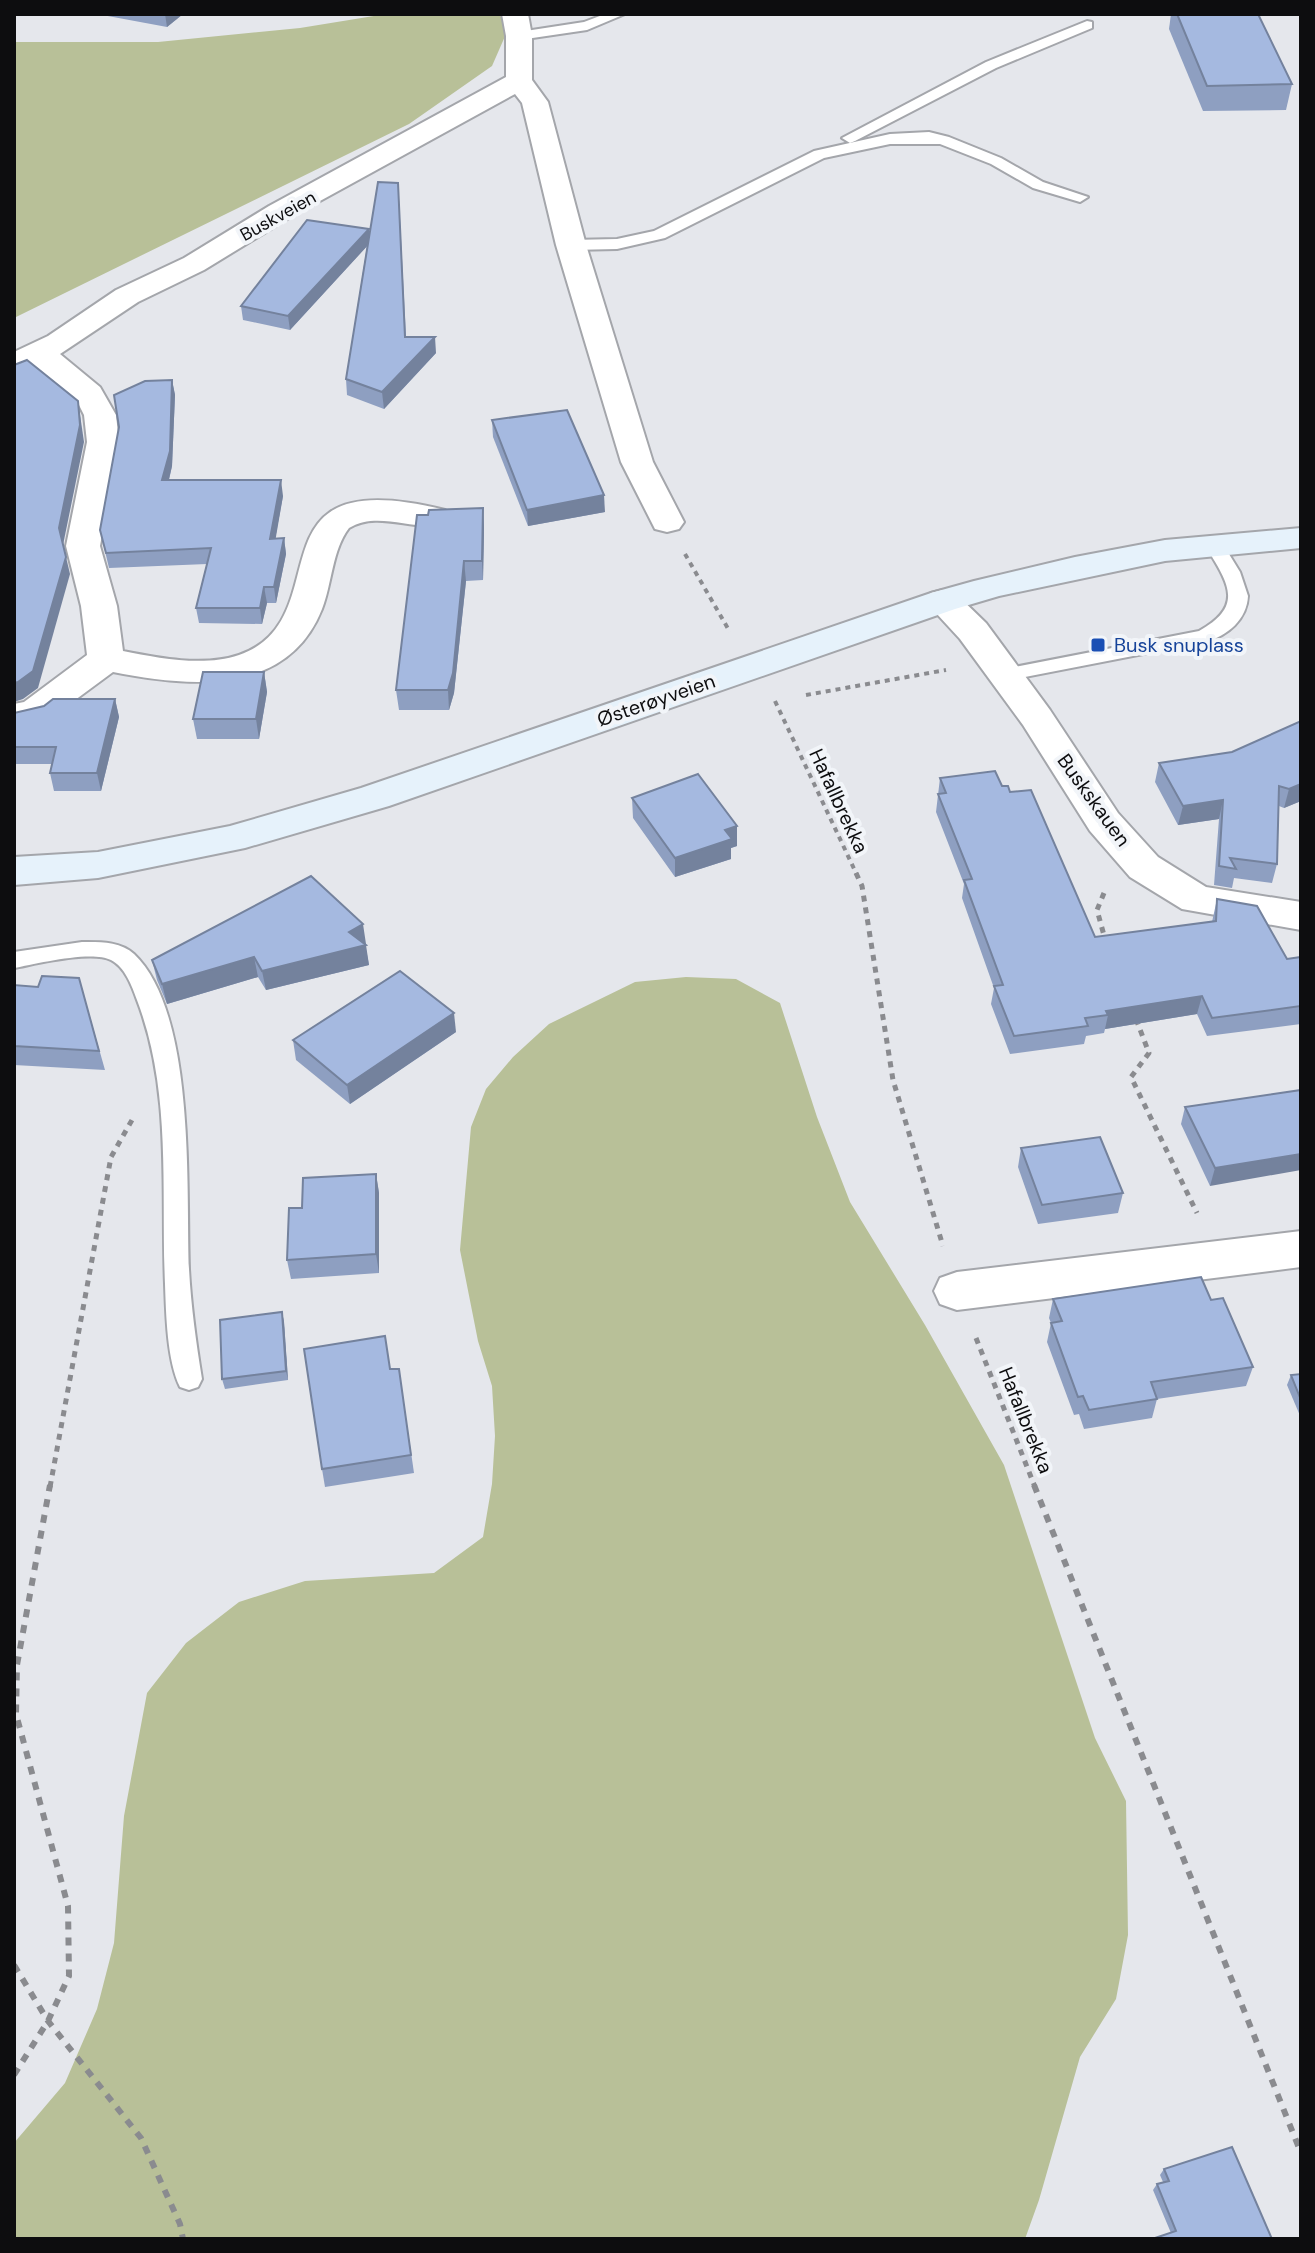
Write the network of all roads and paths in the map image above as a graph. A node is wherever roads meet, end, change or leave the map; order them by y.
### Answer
1 (618, 14) edge
2 (517, 25) edge
3 (1087, 25) dead end
4 (519, 81) junction
5 (819, 154) junction
6 (1080, 197) dead end
7 (571, 245) junction
8 (26, 358) edge
9 (433, 517) edge
10 (667, 522) joint
11 (1301, 538) edge
12 (1214, 545) junction
13 (943, 601) junction
14 (737, 644) dead end
15 (106, 659) junction
16 (1004, 675) junction
17 (771, 696) dead end
18 (14, 716) edge
19 (1144, 867) junction
20 (14, 871) edge
21 (1301, 916) edge
22 (1109, 948) edge
23 (14, 960) edge
24 (1132, 1008) edge
25 (171, 1083) junction
26 (1301, 1249) edge
27 (1219, 1259) junction
28 (957, 1291) junction
29 (189, 1379) dead end
30 (14, 1965) edge
31 (48, 2021) junction
32 (14, 2075) edge
33 (1301, 2153) edge
34 (183, 2239) edge

1 - 2 lane
2 - 4 street
3 - 5 lane
4 - 7 street
4 - 8 street, Buskveien
5 - 6 lane
5 - 7 lane
7 - 10 street
8 - 15 street, Buskveien
9 - 15 street
10 - 14 path
11 - 12 main road, Østerøyveien
12 - 13 main road, Østerøyveien
12 - 16 lane
13 - 16 street, Buskskauen
13 - 20 main road, Østerøyveien
15 - 18 street
16 - 19 street, Buskskauen
17 - 28 path, Hafallbrekka
19 - 21 street, Buskskauen
19 - 22 path
23 - 25 lane
24 - 27 path
25 - 29 lane
25 - 31 path
26 - 27 street
27 - 28 street
28 - 33 path, Hafallbrekka
30 - 31 path
31 - 32 path
31 - 34 path

